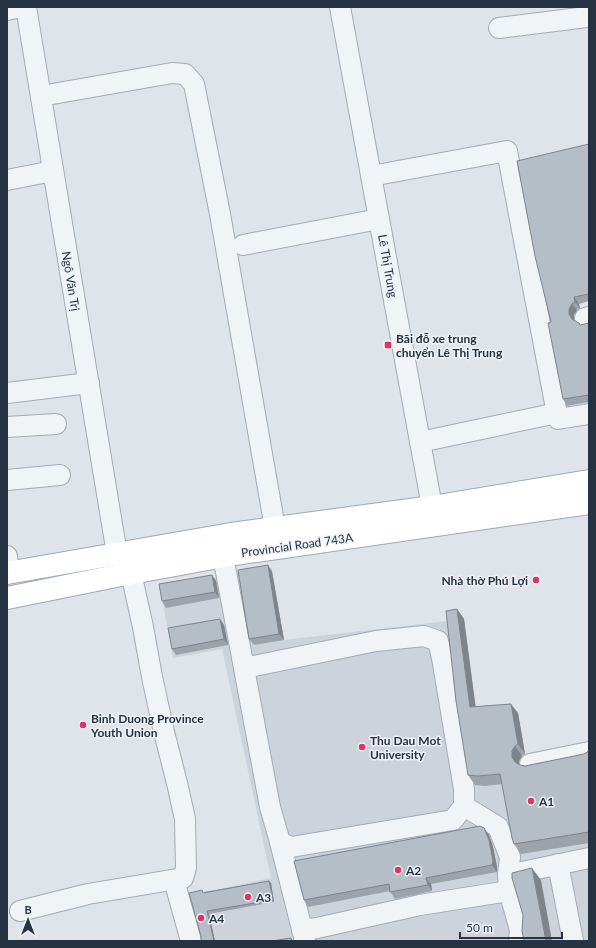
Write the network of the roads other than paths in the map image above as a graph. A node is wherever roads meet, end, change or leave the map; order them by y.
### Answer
1 (21, 7) edge
2 (26, 7) edge
3 (340, 7) edge
4 (7, 10) edge
5 (587, 16) edge
6 (499, 28) dead end
7 (41, 96) junction
8 (53, 171) junction
9 (371, 176) junction
10 (7, 180) edge
11 (379, 219) junction
12 (244, 245) dead end
13 (88, 383) junction
14 (7, 393) edge
15 (557, 413) junction
16 (589, 414) edge
17 (56, 424) dead end
18 (7, 427) edge
19 (420, 442) junction
20 (60, 476) dead end
21 (7, 480) edge
22 (589, 481) edge
23 (589, 503) edge
24 (434, 516) junction
25 (275, 528) junction
26 (117, 554) junction
27 (224, 556) junction
28 (8, 567) edge
29 (131, 573) junction
30 (7, 598) edge
31 (244, 668) junction
32 (589, 752) edge
33 (530, 764) edge
34 (464, 806) junction
35 (280, 842) junction
36 (589, 858) edge
37 (558, 864) junction
38 (174, 880) junction
39 (509, 883) junction
40 (20, 911) dead end
41 (303, 935) edge
42 (191, 941) edge
43 (519, 941) edge
44 (573, 941) edge

1 - 4 street
2 - 7 street, Ngô Văn Trị
3 - 9 street, Lê Thị Trung
5 - 6 street
7 - 8 street, Ngô Văn Trị
7 - 25 street
8 - 10 street
8 - 13 street, Ngô Văn Trị
9 - 11 street, Lê Thị Trung
9 - 15 street
11 - 12 street
11 - 19 street, Lê Thị Trung
13 - 14 street
13 - 26 street, Ngô Văn Trị
15 - 16 street
15 - 19 street
17 - 18 street
19 - 24 street, Lê Thị Trung
20 - 21 street
22 - 24 main road, Provincial Road 743A
23 - 24 main road, Provincial Road 743A
24 - 25 main road, Provincial Road 743A
24 - 27 main road, Provincial Road 743A
25 - 26 main road, Provincial Road 743A
26 - 28 main road, Provincial Road 743A
27 - 29 main road, Provincial Road 743A
27 - 31 street
29 - 30 main road, Provincial Road 743A
29 - 38 street
31 - 34 street
31 - 35 street
32 - 33 street
34 - 35 street
34 - 39 street
35 - 41 street
36 - 37 street
37 - 39 street
37 - 44 street
38 - 40 street
38 - 42 street
39 - 41 street
39 - 43 street

